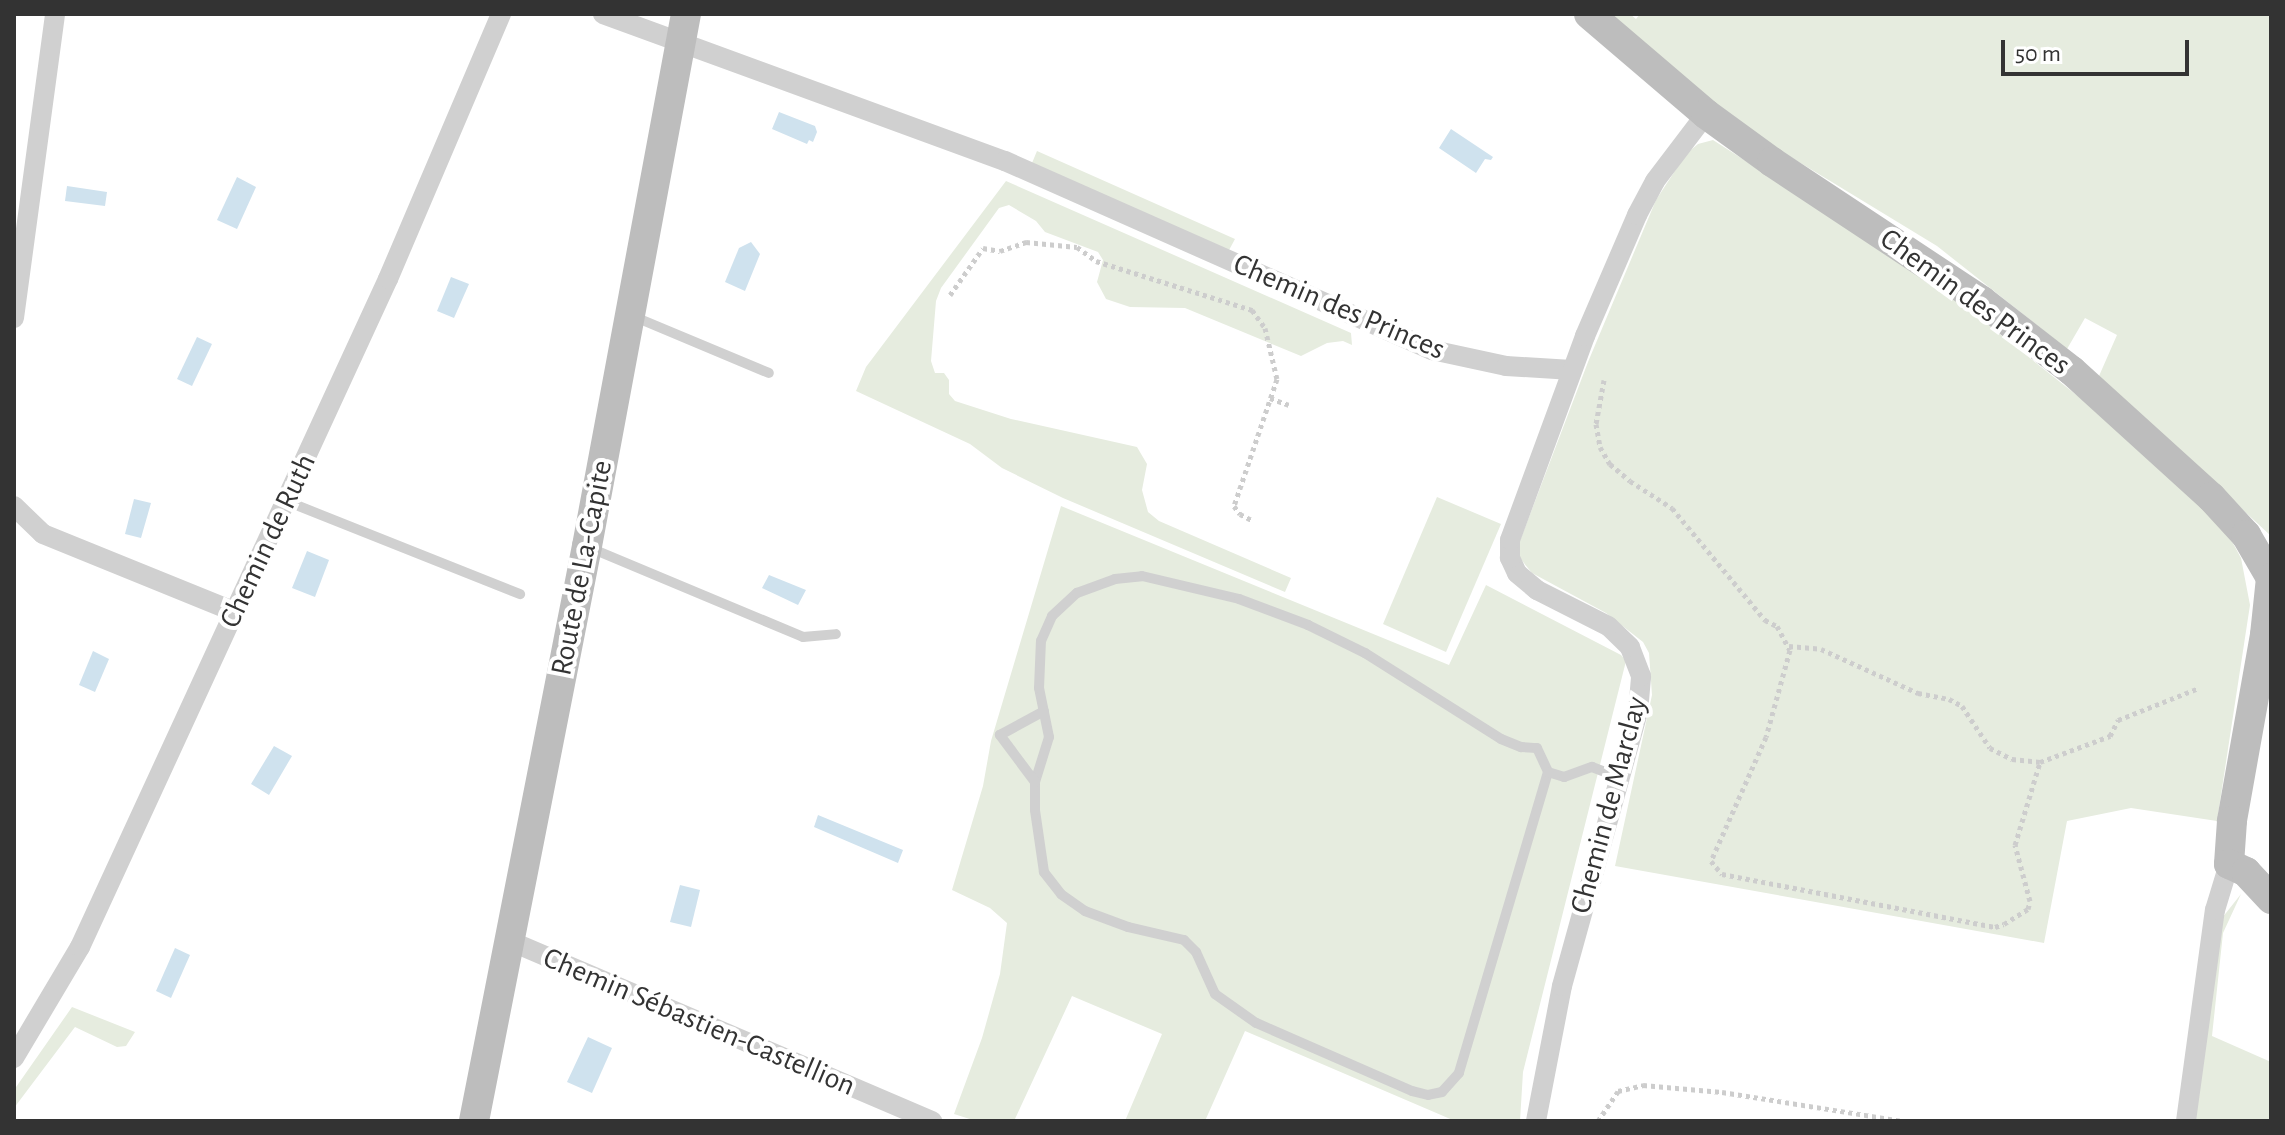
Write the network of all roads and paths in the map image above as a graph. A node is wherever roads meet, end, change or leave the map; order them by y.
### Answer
1 (55, 14) edge
2 (501, 14) edge
3 (603, 14) edge
4 (1589, 14) edge
5 (683, 28) edge
6 (1706, 114) junction
7 (950, 295) dead end
8 (629, 315) junction
9 (14, 318) edge
10 (1572, 370) junction
11 (769, 373) dead end
12 (1604, 380) dead end
13 (1270, 398) junction
14 (1289, 405) dead end
15 (286, 501) junction
16 (14, 506) edge
17 (1252, 520) dead end
18 (587, 546) junction
19 (2271, 578) edge
20 (520, 594) dead end
21 (235, 612) junction
22 (836, 634) dead end
23 (1789, 646) junction
24 (2199, 688) dead end
25 (1044, 711) junction
26 (2040, 762) junction
27 (1548, 772) junction
28 (1618, 777) junction
29 (1035, 782) junction
30 (2229, 864) junction
31 (2271, 899) edge
32 (510, 941) junction
33 (14, 1058) edge
34 (474, 1121) edge
35 (932, 1121) edge
36 (1536, 1121) edge
37 (1598, 1121) edge
38 (1904, 1121) edge
39 (2186, 1121) edge

1 - 9 street
2 - 15 street, Chemin de Ruth
3 - 5 street, Chemin des Princes
4 - 6 street, Chemin des Princes
5 - 8 street, Route de La-Capite
5 - 10 street, Chemin des Princes
6 - 10 street
6 - 19 street, Chemin des Princes
7 - 13 path
8 - 11 lane
8 - 18 street, Route de La-Capite
10 - 28 street, Chemin de Marclay
12 - 23 path
13 - 14 path
13 - 17 path
15 - 20 lane
15 - 21 street, Chemin de Ruth
16 - 21 street
18 - 22 lane
18 - 32 street, Route de La-Capite
19 - 30 street
21 - 33 street, Chemin de Ruth
23 - 26 path
23 - 26 path
24 - 26 path
25 - 27 lane
25 - 29 lane
25 - 29 lane
27 - 28 lane
27 - 29 lane
28 - 36 street, Chemin de Marclay
30 - 31 street
30 - 39 street
32 - 34 street, Route de La-Capite
32 - 35 street, Chemin Sébastien-Castellion
37 - 38 path

